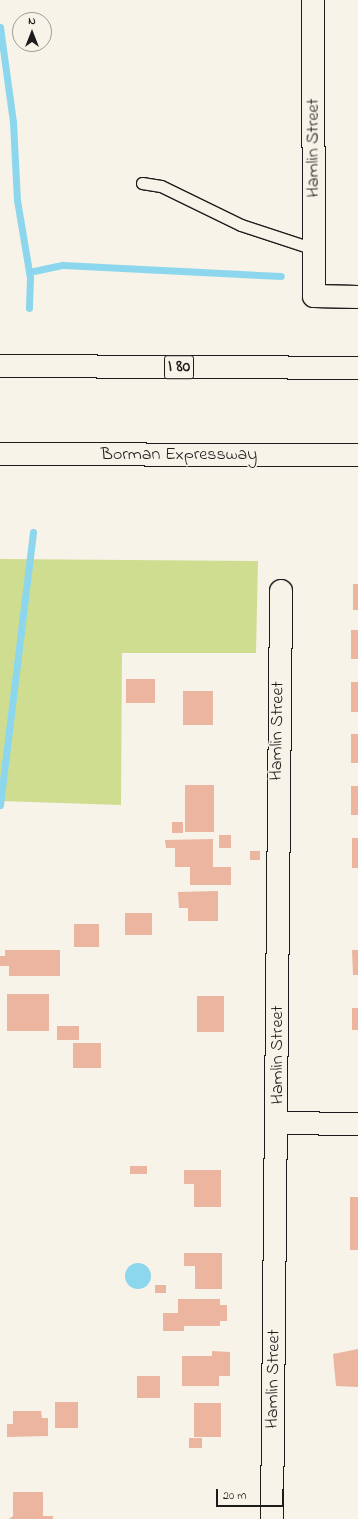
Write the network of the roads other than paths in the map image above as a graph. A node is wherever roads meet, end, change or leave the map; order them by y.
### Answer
1 (313, 0) edge
2 (142, 183) dead end
3 (314, 249) junction
4 (358, 297) edge
5 (0, 366) edge
6 (358, 368) edge
7 (0, 454) edge
8 (358, 455) edge
9 (281, 591) dead end
10 (278, 1124) junction
11 (358, 1124) edge
12 (272, 1519) edge

1 - 3 main road, Hamlin Street
2 - 3 lane
3 - 4 main road, Hamlin Street
5 - 6 main road, I 80
7 - 8 main road, Borman Expressway
9 - 10 main road, Hamlin Street
10 - 11 main road
10 - 12 main road, Hamlin Street

